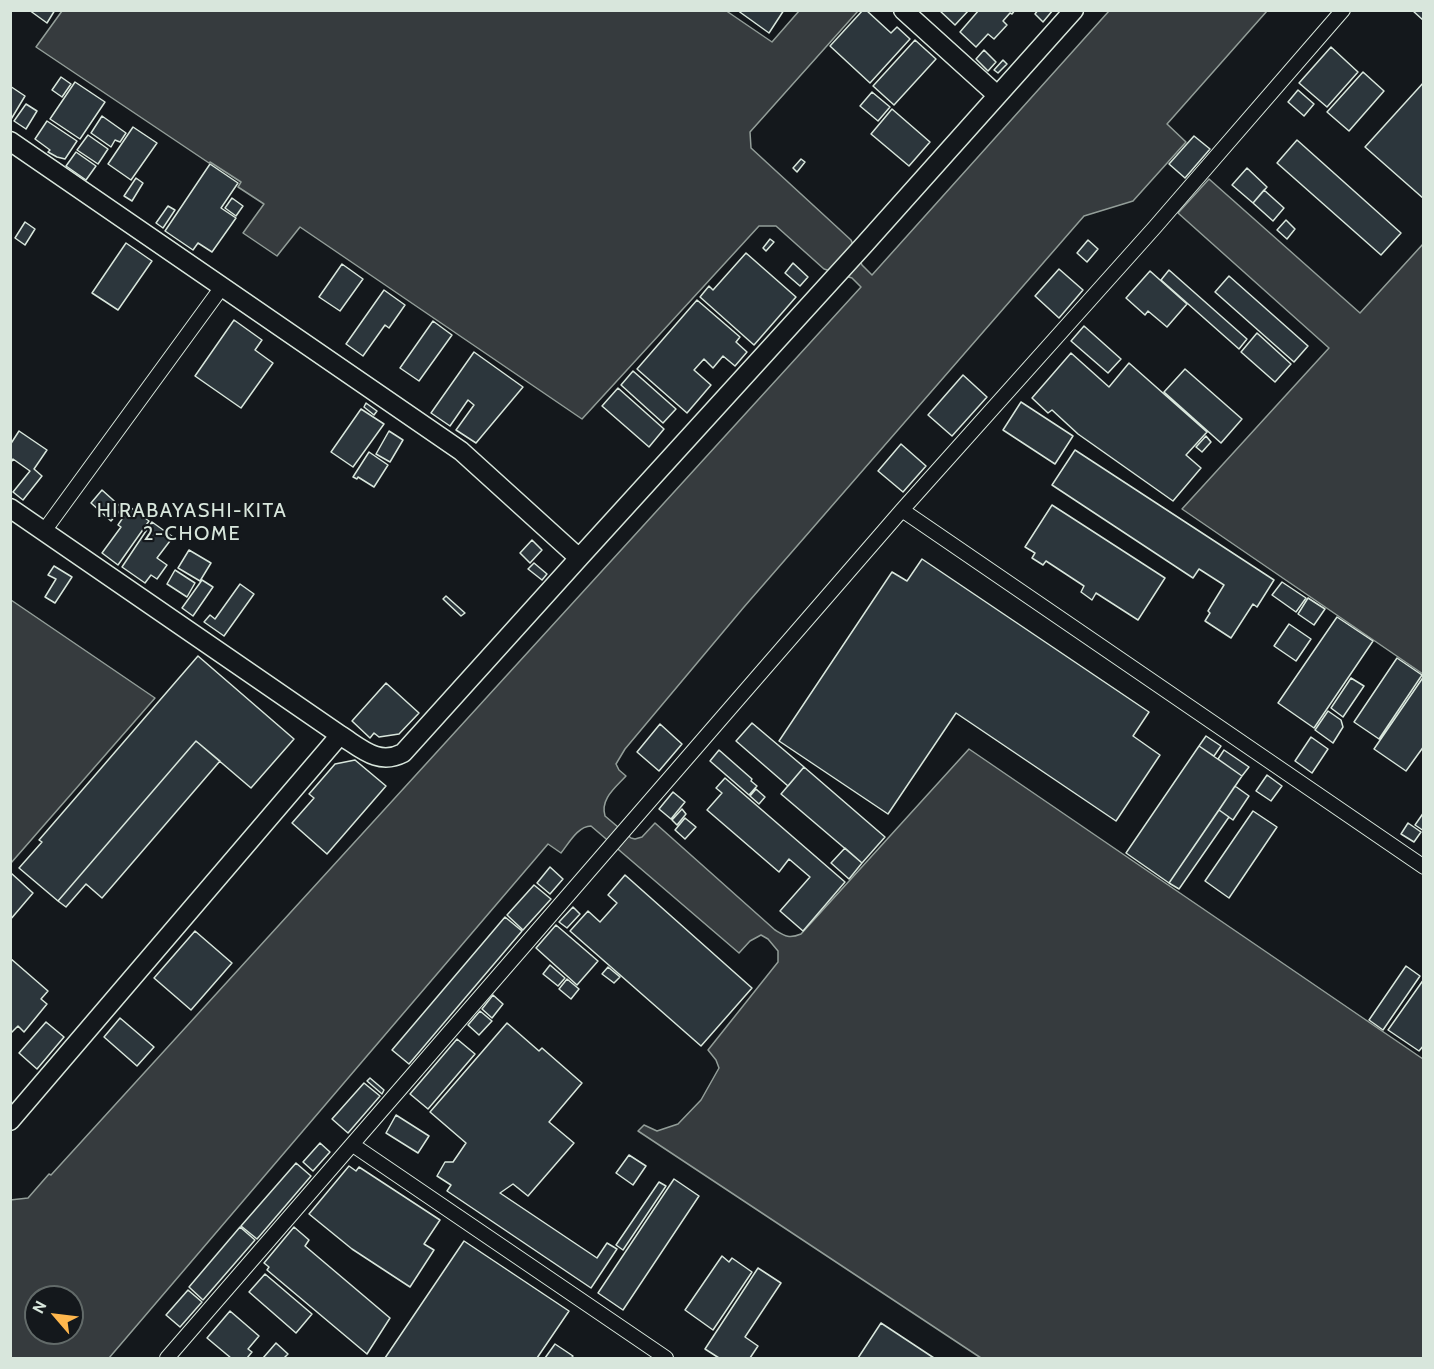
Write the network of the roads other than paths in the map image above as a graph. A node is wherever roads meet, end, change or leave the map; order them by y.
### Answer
1 (903, 10) edge
2 (1074, 10) edge
3 (1343, 10) edge
4 (997, 95) junction
5 (10, 141) edge
6 (222, 287) junction
7 (10, 508) edge
8 (902, 510) junction
9 (44, 531) junction
10 (579, 558) junction
11 (340, 735) junction
12 (1424, 867) edge
13 (10, 1121) edge
14 (353, 1145) junction
15 (168, 1359) edge
16 (666, 1359) edge

1 - 4 street
2 - 4 street
3 - 8 street
4 - 10 street
5 - 6 street
6 - 9 street
6 - 10 street
7 - 9 street
8 - 12 street
8 - 14 street
9 - 11 street
10 - 11 street
11 - 13 street
14 - 15 street
14 - 16 street

